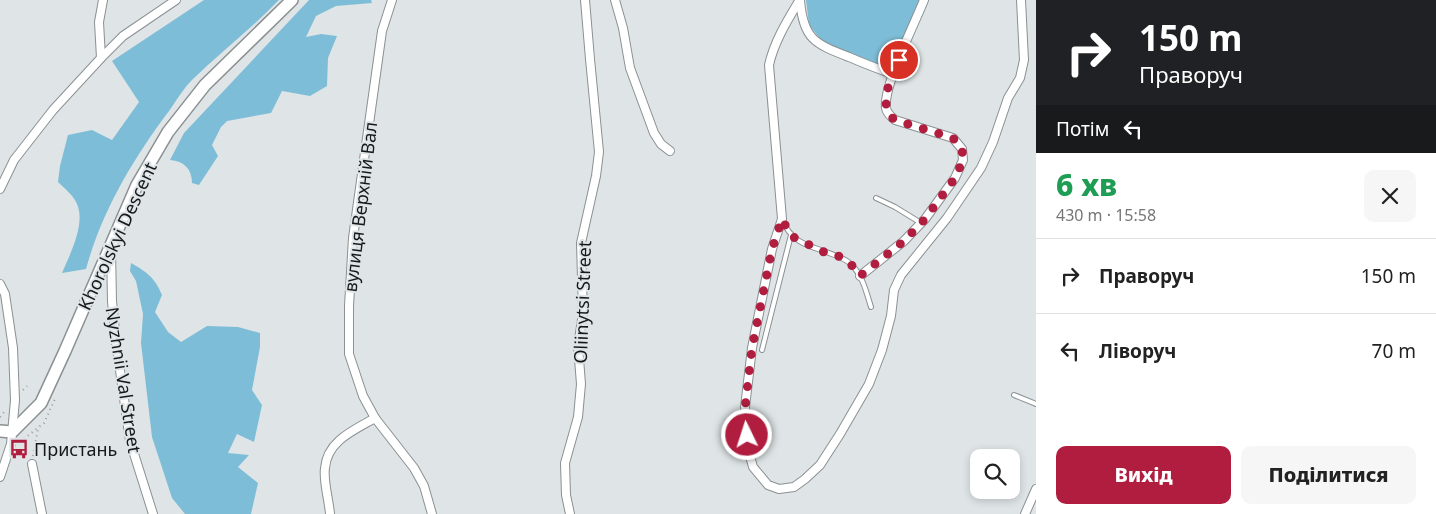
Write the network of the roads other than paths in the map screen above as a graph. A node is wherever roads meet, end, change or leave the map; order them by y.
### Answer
1 (103, 0) edge
2 (176, 0) edge
3 (292, 0) edge
4 (392, 0) edge
5 (586, 0) edge
6 (615, 0) edge
7 (799, 0) edge
8 (924, 0) edge
9 (1021, 0) edge
10 (101, 58) junction
11 (893, 74) junction
12 (670, 151) dead end
13 (0, 189) edge
14 (876, 198) dead end
15 (782, 219) junction
16 (921, 223) junction
17 (791, 236) junction
18 (112, 243) junction
19 (860, 276) junction
20 (0, 284) edge
21 (870, 307) dead end
22 (762, 350) dead end
23 (1014, 395) dead end
24 (1036, 404) edge
25 (375, 418) junction
26 (6, 432) edge
27 (32, 464) road end
28 (0, 478) edge
29 (1036, 489) edge
30 (42, 514) edge
31 (153, 514) edge
32 (330, 514) edge
33 (432, 514) edge
34 (570, 514) edge
35 (1025, 514) edge

1 - 10 street
2 - 10 street
3 - 18 main road, Khorolskyi Descent
4 - 25 street, вулиця Верхній Вал
5 - 34 street, Oliinytsi Street
6 - 12 street
7 - 11 street
7 - 15 street
8 - 11 street
9 - 15 street
10 - 13 street
11 - 16 street
14 - 16 lane
15 - 17 lane
16 - 19 street
17 - 19 lane
17 - 22 lane
18 - 26 main road, Khorolskyi Descent
18 - 31 street, Nyzhnii Val Street
19 - 21 lane
20 - 26 street
23 - 24 lane
25 - 32 street
25 - 33 street, вулиця Верхній Вал
26 - 28 street
27 - 30 street
29 - 35 street

